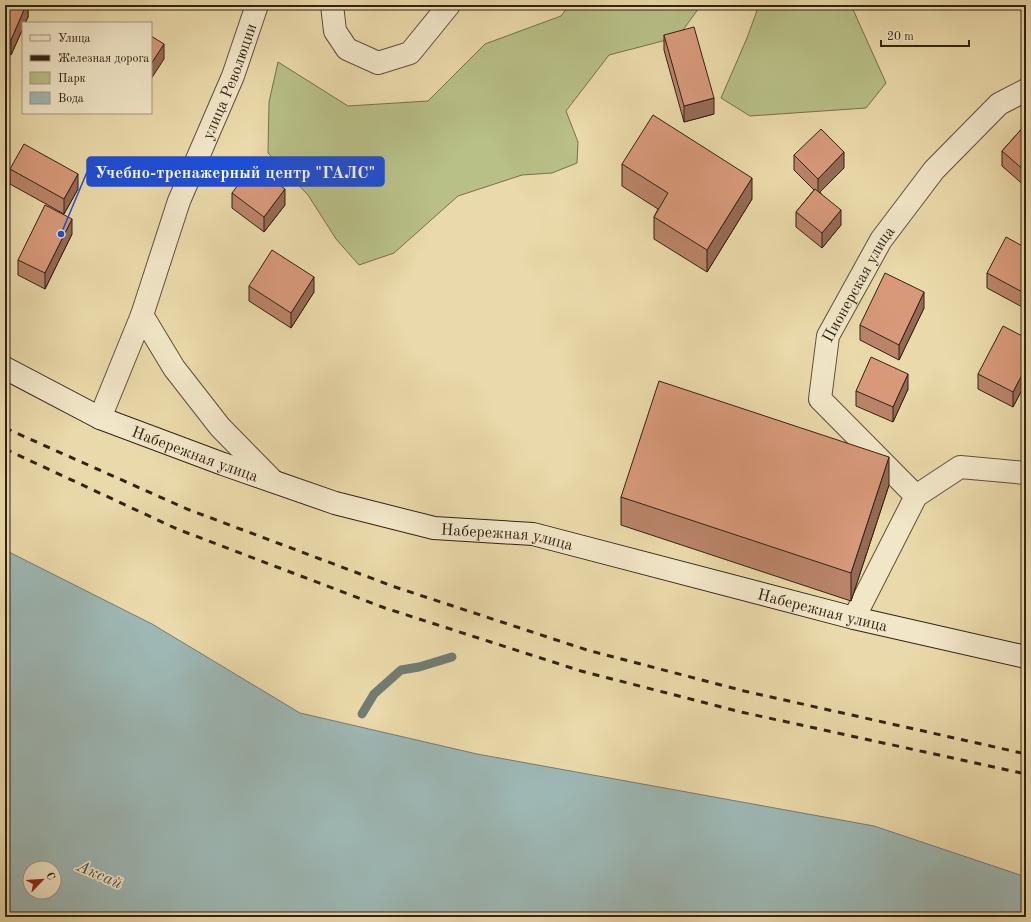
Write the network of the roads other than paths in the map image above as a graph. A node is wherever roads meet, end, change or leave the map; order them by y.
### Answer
1 (257, 5) edge
2 (332, 5) edge
3 (449, 5) edge
4 (1026, 90) edge
5 (142, 315) junction
6 (5, 368) edge
7 (100, 418) junction
8 (1026, 473) edge
9 (273, 482) junction
10 (916, 496) junction
11 (854, 618) junction
12 (1026, 657) edge

1 - 5 street, улица Революции
2 - 3 street
4 - 10 street, Пионерская улица
5 - 7 street, улица Революции
5 - 9 street
6 - 7 street, Набережная улица
7 - 9 street, Набережная улица
8 - 10 street
9 - 11 street, Набережная улица
10 - 11 street
11 - 12 street, Набережная улица

